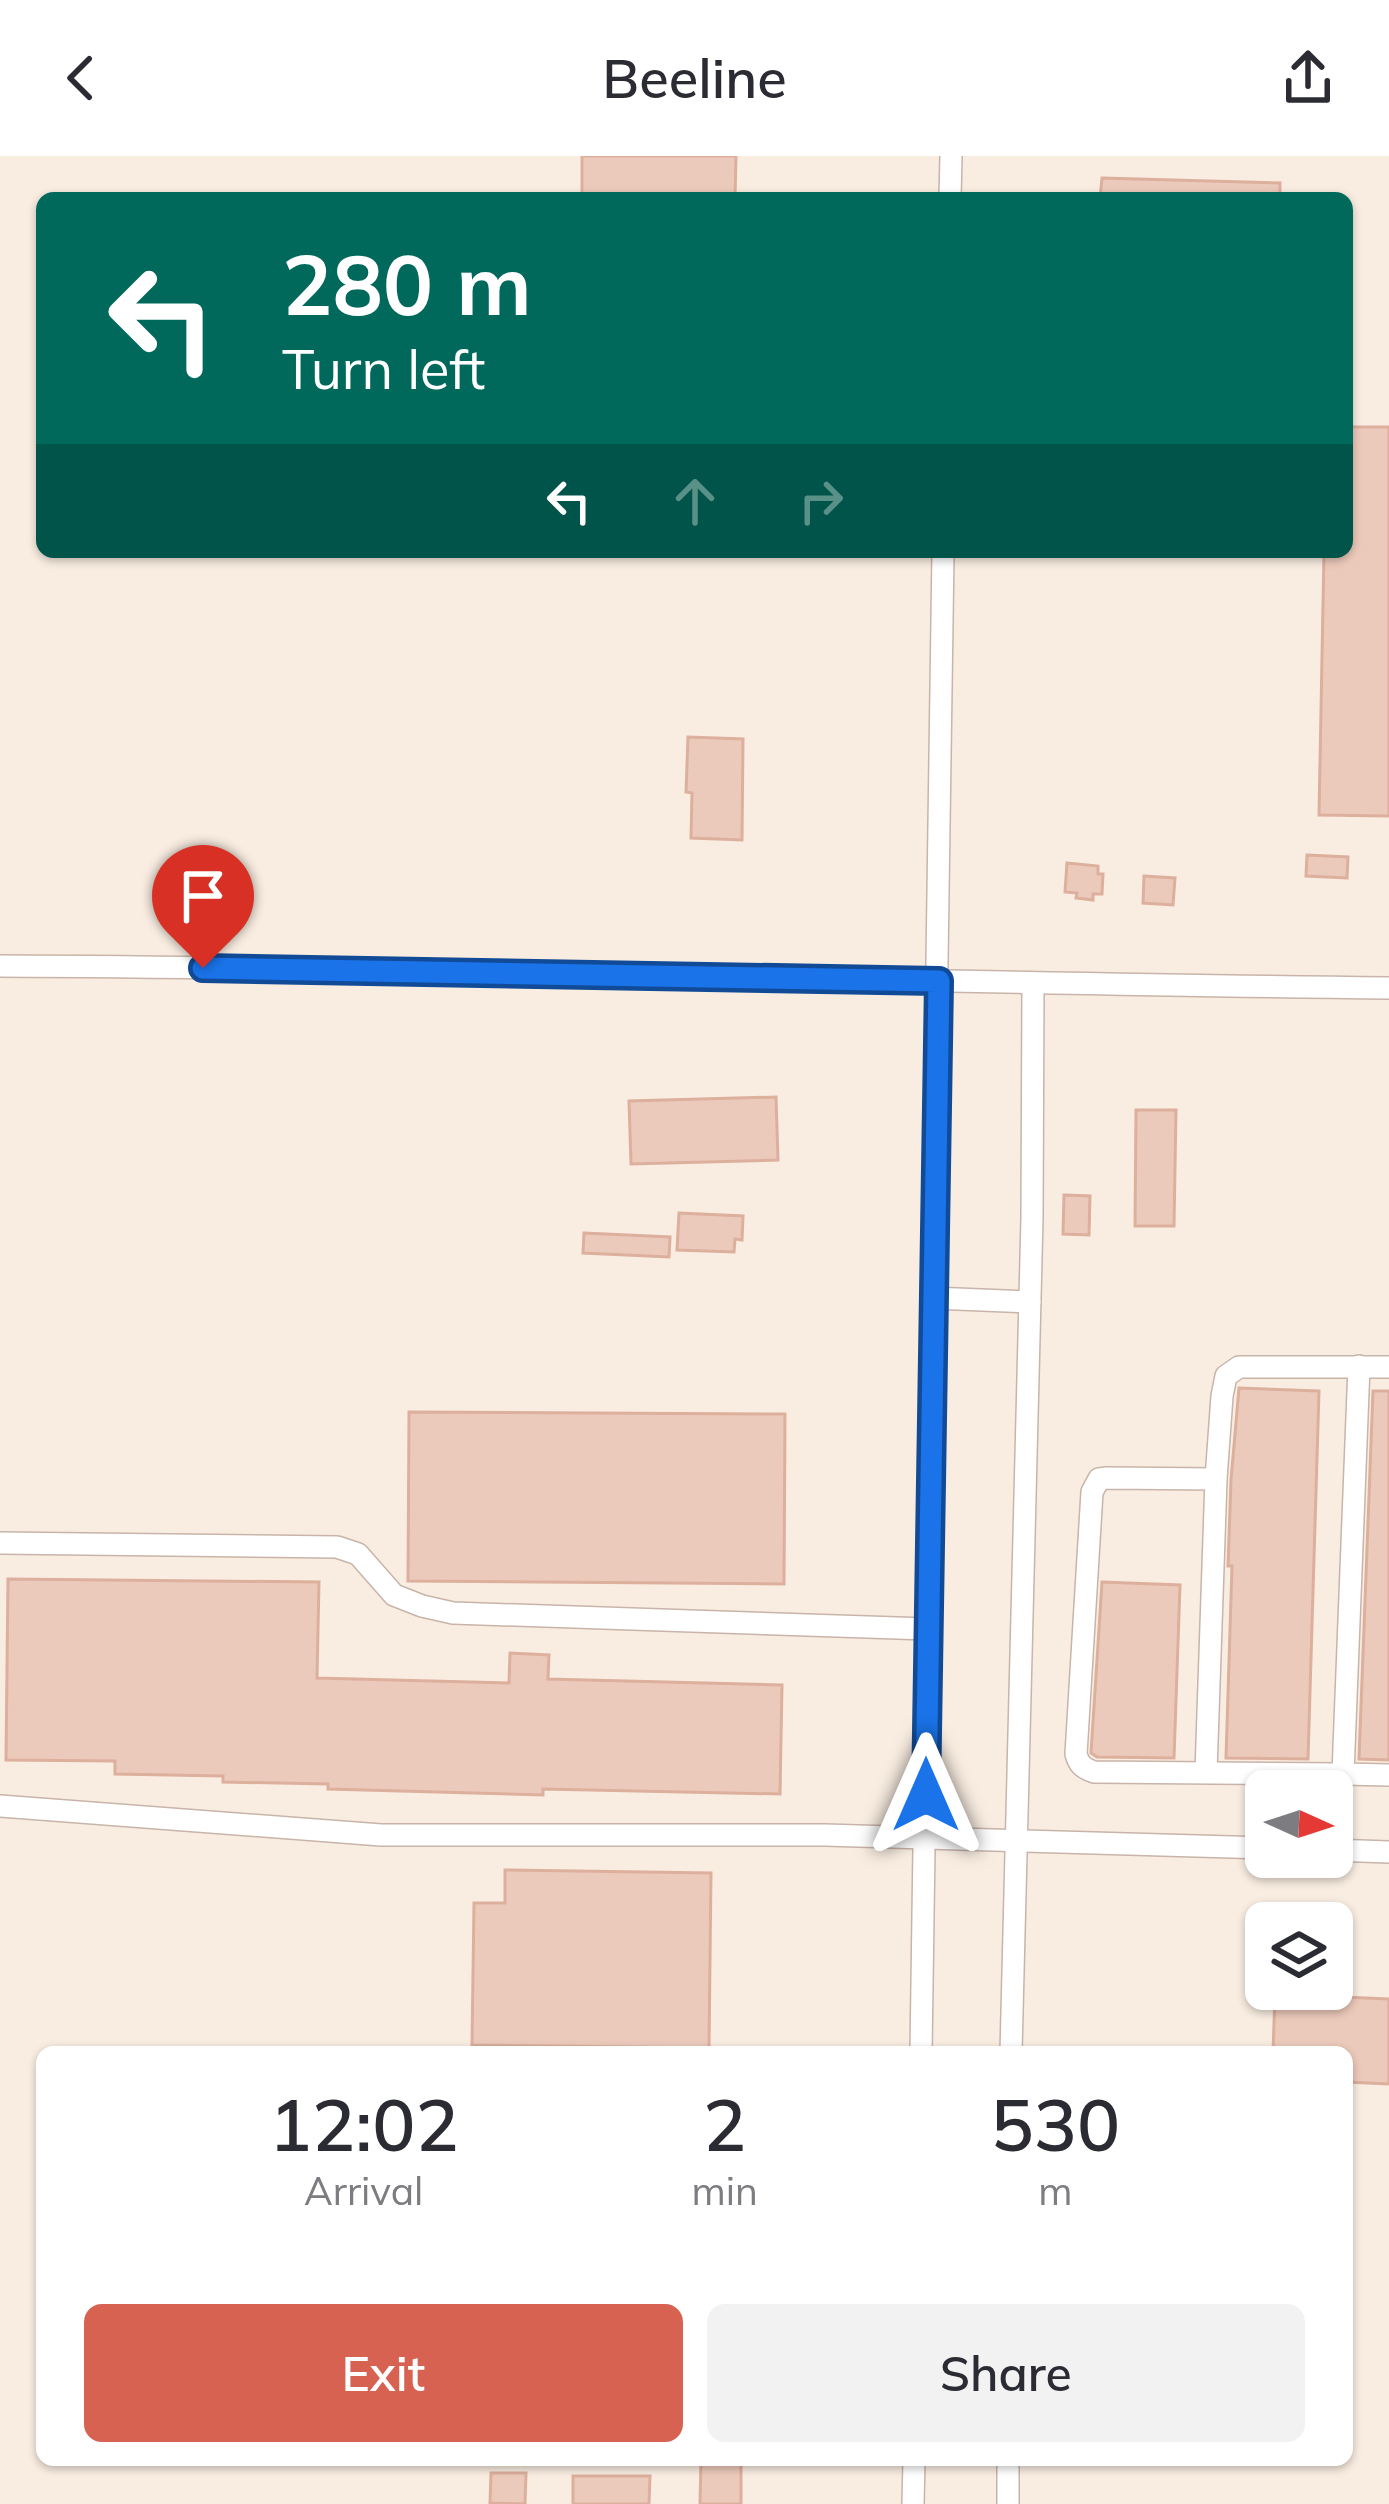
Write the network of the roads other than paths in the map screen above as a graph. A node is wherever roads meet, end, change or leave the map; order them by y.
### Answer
1 (951, 156) edge
2 (950, 192) edge
3 (943, 558) edge
4 (0, 966) edge
5 (939, 981) junction
6 (1034, 984) junction
7 (1389, 988) edge
8 (933, 1298) junction
9 (1030, 1302) junction
10 (1358, 1366) junction
11 (1389, 1366) edge
12 (1216, 1479) junction
13 (0, 1543) edge
14 (926, 1629) junction
15 (1343, 1770) edge
16 (1206, 1772) junction
17 (1245, 1773) edge
18 (1353, 1774) edge
19 (1389, 1775) edge
20 (0, 1806) edge
21 (925, 1837) junction
22 (1017, 1840) junction
23 (1245, 1847) edge
24 (1353, 1851) edge
25 (1389, 1852) edge
26 (920, 2046) edge
27 (1011, 2046) edge
28 (914, 2466) edge
29 (1008, 2466) edge
30 (913, 2504) edge
31 (1008, 2504) edge

1 - 2 street
3 - 5 street
4 - 5 street
5 - 6 street
5 - 8 street
6 - 7 street
6 - 9 street
8 - 9 street
8 - 14 street
9 - 22 street
10 - 11 street
10 - 12 street
10 - 15 street
12 - 16 street
12 - 16 street
13 - 14 street
14 - 21 street
16 - 17 street
18 - 19 street
20 - 21 street
21 - 22 street
21 - 26 street
22 - 23 street
22 - 27 street
24 - 25 street
28 - 30 street
29 - 31 street

